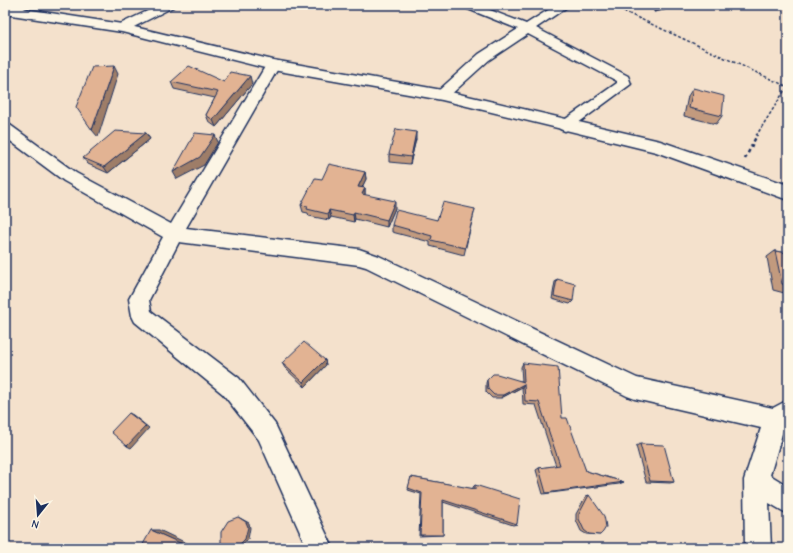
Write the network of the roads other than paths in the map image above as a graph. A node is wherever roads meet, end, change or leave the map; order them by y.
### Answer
1 (24, 5) edge
2 (168, 5) edge
3 (467, 5) edge
4 (564, 5) edge
5 (6, 11) edge
6 (122, 28) junction
7 (528, 29) junction
8 (273, 65) junction
9 (442, 94) junction
10 (565, 126) junction
11 (5, 129) edge
12 (788, 193) edge
13 (174, 234) junction
14 (782, 415) edge
15 (756, 480) junction
16 (788, 501) edge
17 (320, 548) edge
18 (758, 548) edge

1 - 5 street
2 - 6 street
3 - 7 street
4 - 7 street
5 - 6 street
6 - 8 street
7 - 9 street
7 - 10 street
8 - 9 street
8 - 13 street
9 - 10 street
10 - 12 street
11 - 13 street
13 - 14 street
13 - 17 street
14 - 15 street
15 - 16 street
15 - 18 street

